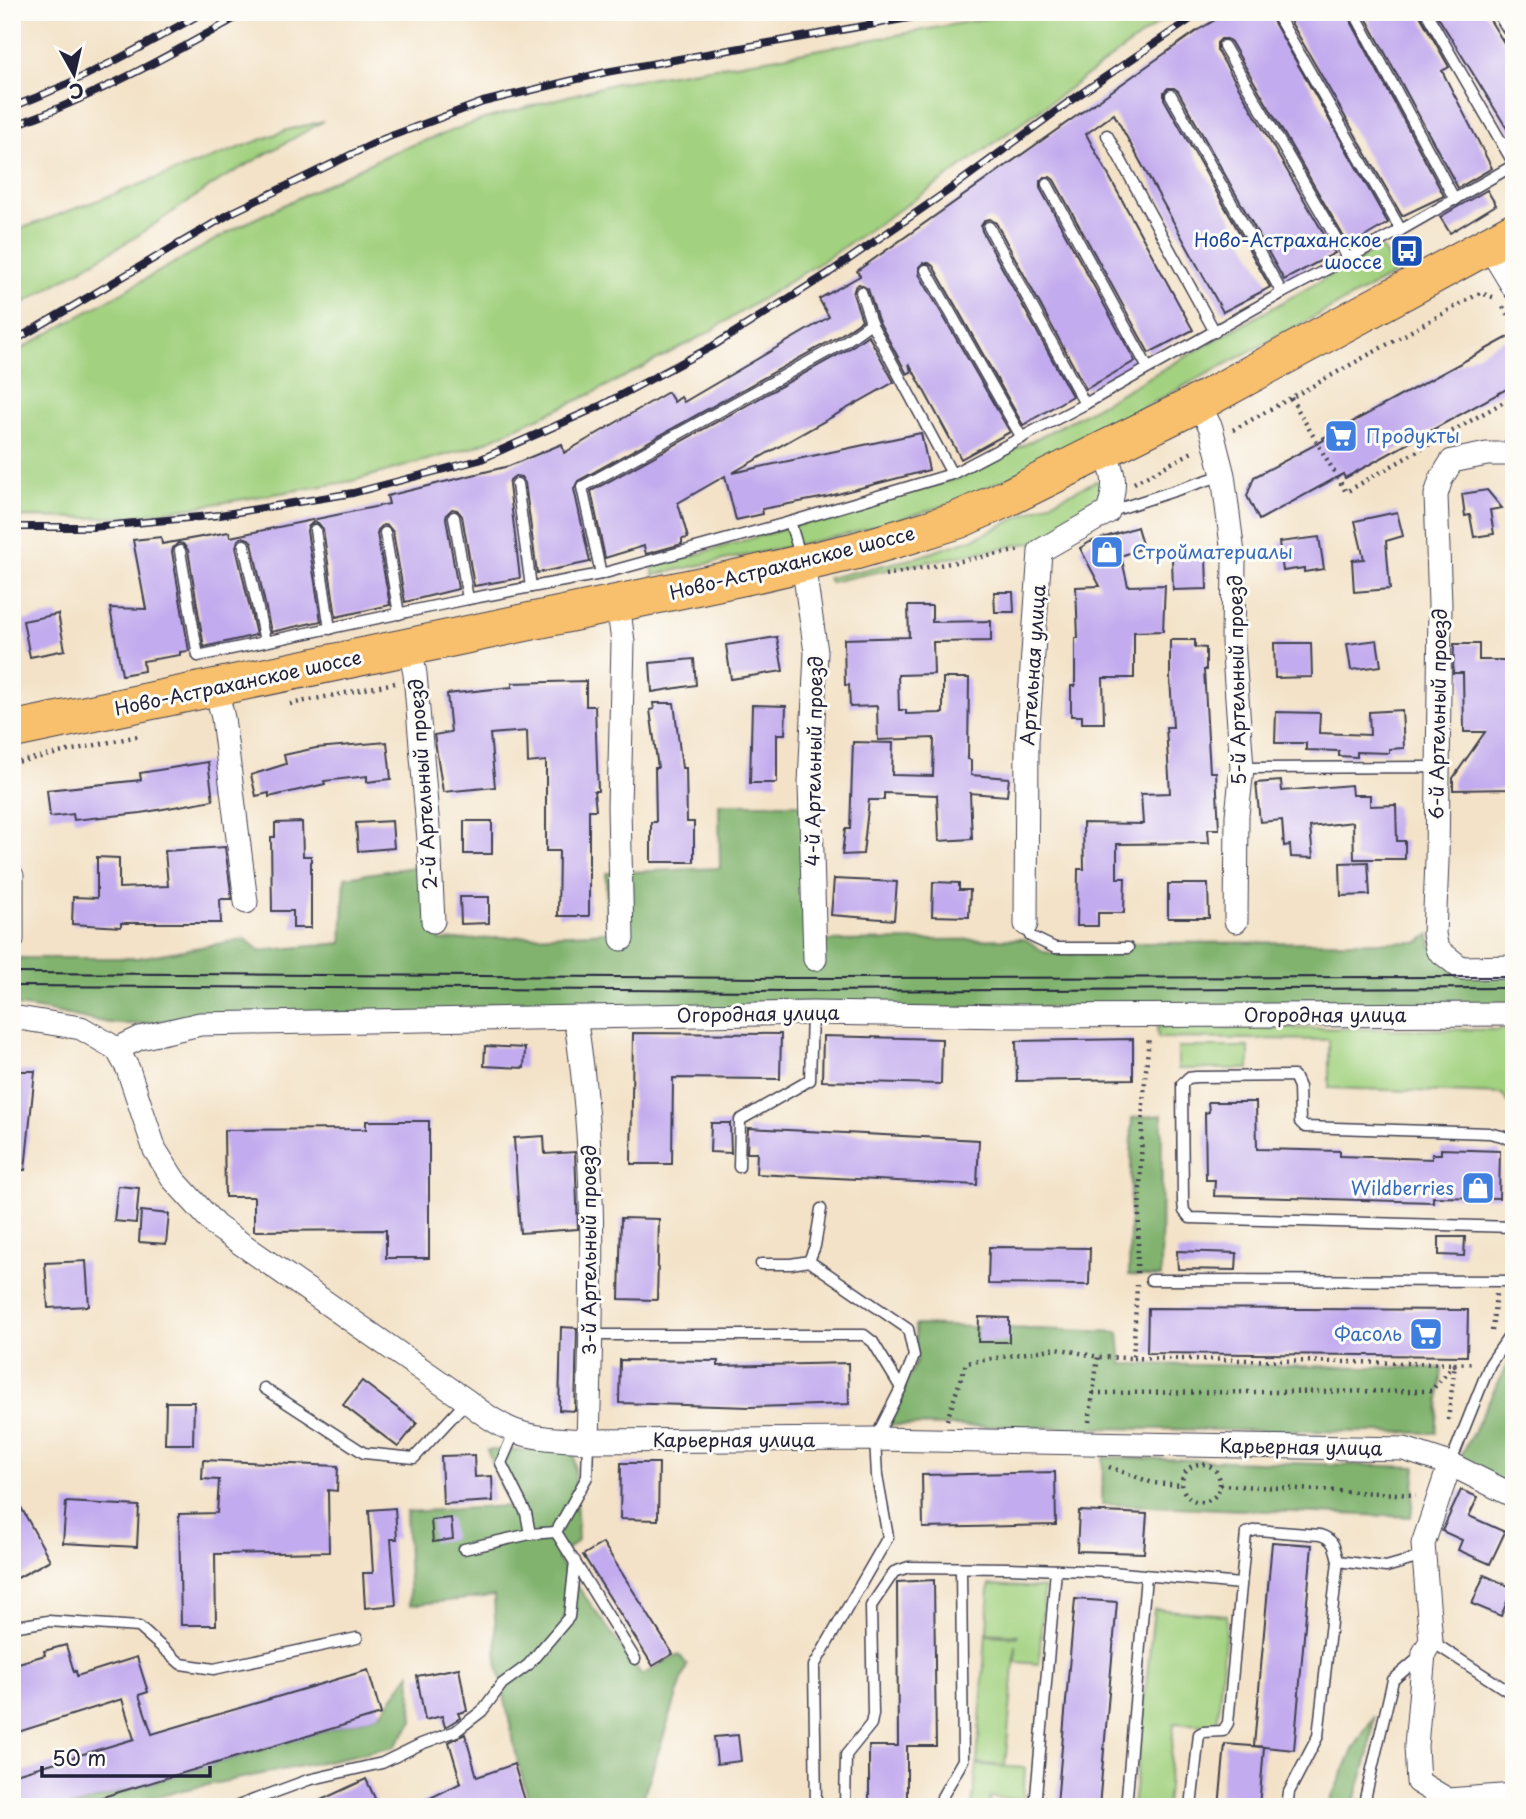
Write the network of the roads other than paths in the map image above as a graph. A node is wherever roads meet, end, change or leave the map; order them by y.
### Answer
1 (1354, 12) edge
2 (1426, 12) edge
3 (1497, 12) edge
4 (1276, 13) edge
5 (1514, 39) edge
6 (1224, 46) dead end
7 (1171, 95) dead end
8 (1107, 135) dead end
9 (1514, 165) edge
10 (1047, 184) dead end
11 (1455, 200) junction
12 (989, 227) dead end
13 (1401, 230) junction
14 (1501, 238) edge
15 (1347, 257) junction
16 (926, 270) dead end
17 (1514, 288) edge
18 (861, 292) dead end
19 (1282, 293) junction
20 (872, 323) junction
21 (1214, 332) junction
22 (1148, 368) junction
23 (1198, 402) junction
24 (1085, 404) junction
25 (1022, 438) junction
26 (1103, 449) junction
27 (1514, 454) edge
28 (952, 474) junction
29 (1223, 475) junction
30 (517, 484) dead end
31 (1108, 512) junction
32 (454, 517) dead end
33 (790, 522) junction
34 (315, 530) dead end
35 (385, 533) dead end
36 (244, 545) dead end
37 (180, 551) dead end
38 (803, 563) junction
39 (531, 587) junction
40 (609, 588) junction
41 (468, 599) junction
42 (330, 629) junction
43 (405, 631) junction
44 (265, 641) junction
45 (216, 688) junction
46 (12, 730) edge
47 (1242, 768) junction
48 (1437, 769) junction
49 (12, 876) edge
50 (246, 902) dead end
51 (433, 921) dead end
52 (1236, 921) dead end
53 (1026, 924) joint
54 (622, 939) dead end
55 (12, 940) edge
56 (1128, 948) dead end
57 (815, 959) dead end
58 (1514, 967) edge
59 (812, 1013) junction
60 (1514, 1014) edge
61 (12, 1017) edge
62 (576, 1017) junction
63 (117, 1049) junction
64 (1514, 1142) edge
65 (739, 1167) dead end
66 (821, 1209) dead end
67 (1514, 1227) edge
68 (809, 1261) junction
69 (761, 1264) dead end
70 (1152, 1280) dead end
71 (1514, 1281) edge
72 (1514, 1329) edge
73 (591, 1335) junction
74 (264, 1388) dead end
75 (901, 1388) junction
76 (467, 1401) junction
77 (514, 1433) junction
78 (875, 1440) junction
79 (588, 1441) junction
80 (1450, 1464) junction
81 (1514, 1496) edge
82 (556, 1532) junction
83 (530, 1534) junction
84 (464, 1549) dead end
85 (1424, 1556) junction
86 (575, 1561) junction
87 (1338, 1562) junction
88 (961, 1569) junction
89 (1056, 1570) junction
90 (1146, 1576) junction
91 (1240, 1584) junction
92 (12, 1627) edge
93 (357, 1638) dead end
94 (1428, 1647) junction
95 (635, 1659) dead end
96 (1514, 1695) edge
97 (1514, 1795) edge
98 (235, 1807) edge
99 (816, 1807) edge
100 (845, 1807) edge
101 (942, 1807) edge
102 (1035, 1807) edge
103 (1126, 1807) edge
104 (1191, 1807) edge
105 (1287, 1807) edge
106 (1368, 1807) edge

1 - 11 lane
2 - 9 lane
3 - 5 lane
4 - 13 lane
6 - 15 lane
7 - 19 lane
8 - 21 lane
9 - 11 lane
10 - 22 lane
11 - 13 lane
12 - 24 lane
13 - 15 lane
14 - 17 street
14 - 23 main road, Ново-Астраханское шоссе
15 - 19 lane
16 - 25 lane
18 - 20 lane
19 - 21 lane
20 - 28 lane
20 - 40 lane
21 - 22 lane
22 - 24 lane
23 - 26 main road, Ново-Астраханское шоссе
23 - 29 street, 5-й Артельный проезд
24 - 25 lane
25 - 28 lane
26 - 31 street
26 - 38 main road, Ново-Астраханское шоссе
27 - 48 street, 6-й Артельный проезд
28 - 33 lane
29 - 31 lane
29 - 47 street, 5-й Артельный проезд
30 - 39 lane
31 - 53 street, Артельная улица
32 - 41 lane
33 - 38 lane
33 - 40 lane
34 - 42 lane
35 - 43 lane
36 - 44 lane
37 - 44 lane
38 - 40 main road, Ново-Астраханское шоссе
38 - 57 street, 4-й Артельный проезд
39 - 40 lane
39 - 41 lane
40 - 43 main road, Ново-Астраханское шоссе
40 - 54 street
41 - 43 lane
42 - 43 lane
42 - 44 lane
43 - 45 main road, Ново-Астраханское шоссе
43 - 51 street, 2-й Артельный проезд
45 - 46 main road, Ново-Астраханское шоссе
45 - 50 street
47 - 48 lane
47 - 52 street, 5-й Артельный проезд
48 - 58 street, 6-й Артельный проезд
49 - 55 street
53 - 56 lane
59 - 60 street, Огородная улица
59 - 62 street, Огородная улица
59 - 65 lane
61 - 63 street
62 - 63 street, Огородная улица
62 - 73 street, 3-й Артельный проезд
63 - 76 street, Карьерная улица
64 - 67 lane
66 - 68 lane
68 - 69 lane
68 - 75 lane
70 - 71 lane
72 - 80 lane
73 - 75 lane
73 - 79 street, 3-й Артельный проезд
74 - 76 lane
75 - 78 lane
76 - 77 street, Карьерная улица
77 - 79 street, Карьерная улица
77 - 83 lane
78 - 79 street, Карьерная улица
78 - 80 street, Карьерная улица
78 - 99 lane
79 - 82 lane
80 - 81 street, Карьерная улица
80 - 85 street
82 - 83 lane
82 - 86 lane
83 - 84 lane
85 - 87 lane
85 - 94 street
86 - 95 lane
86 - 98 lane
87 - 91 lane
87 - 105 lane
88 - 89 lane
88 - 100 lane
88 - 101 lane
89 - 90 lane
89 - 102 lane
90 - 91 lane
90 - 103 lane
91 - 104 lane
92 - 93 lane
94 - 96 lane
94 - 97 street
94 - 106 lane

